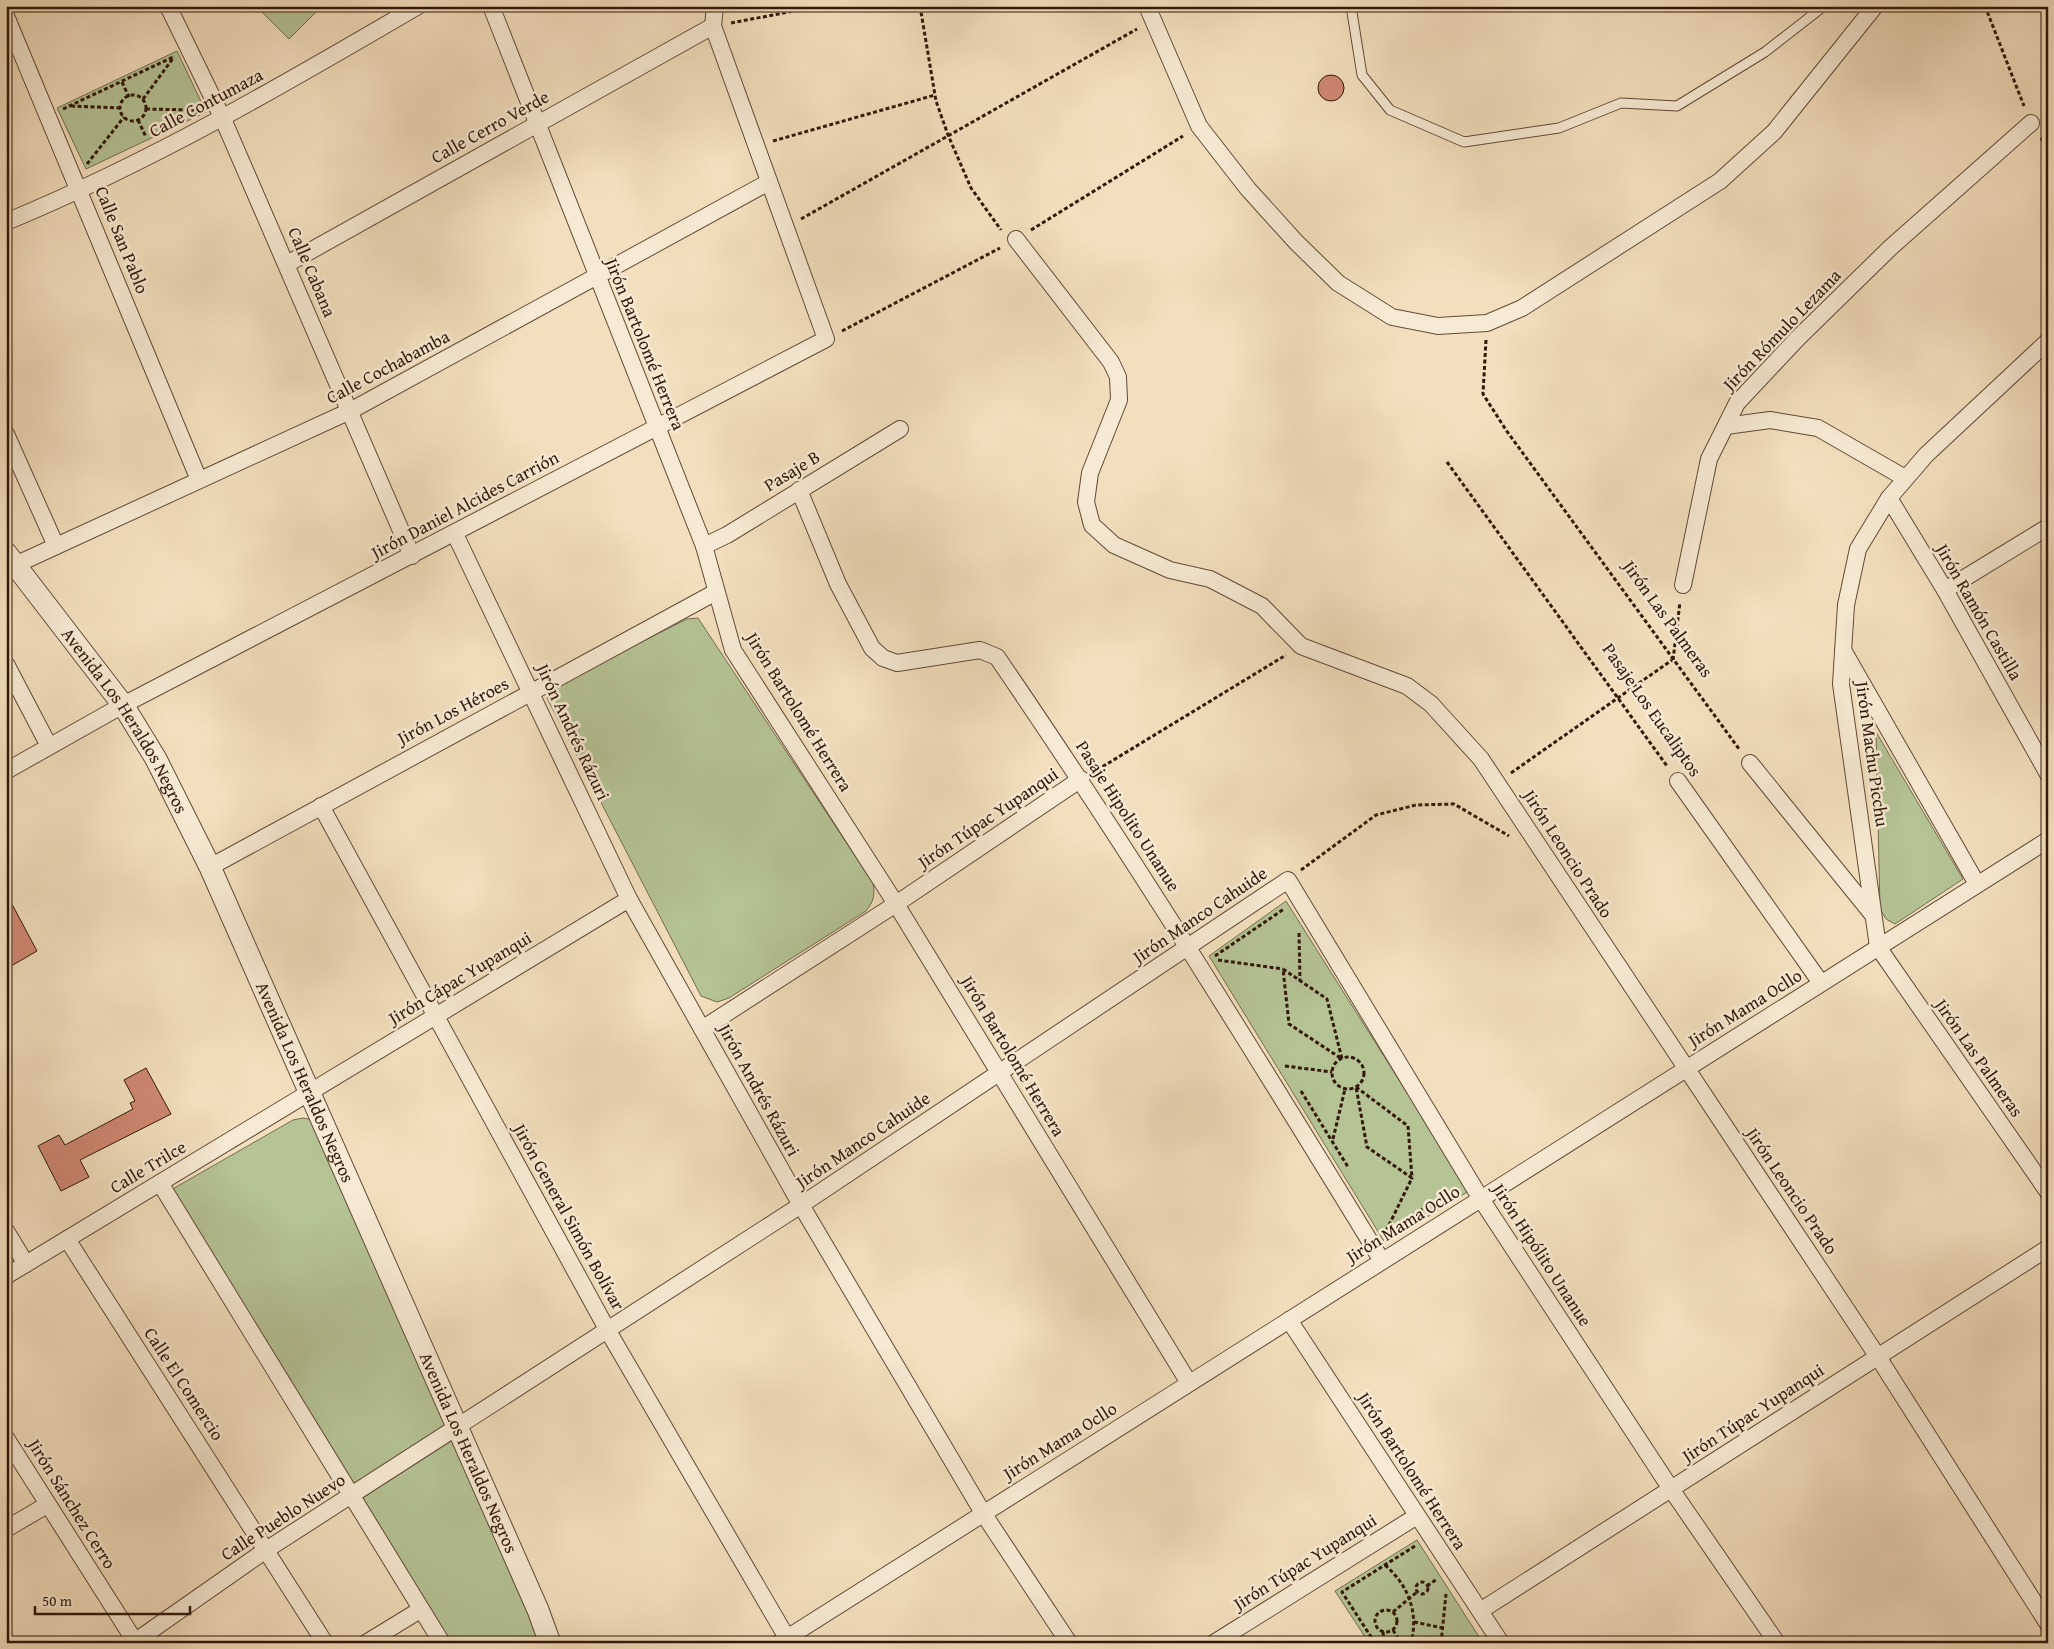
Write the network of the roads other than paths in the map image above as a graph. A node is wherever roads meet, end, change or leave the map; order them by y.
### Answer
1 (168, 6) edge
2 (418, 6) edge
3 (491, 6) edge
4 (715, 6) edge
5 (1351, 6) edge
6 (1824, 6) edge
7 (1875, 6) edge
8 (1149, 14) edge
9 (6, 16) edge
10 (713, 26) junction
11 (223, 119) junction
12 (537, 123) junction
13 (2031, 123) road end
14 (769, 182) junction
15 (81, 192) junction
16 (6, 222) edge
17 (1016, 239) road end
18 (287, 264) junction
19 (597, 276) junction
20 (2048, 342) edge
21 (350, 411) junction
22 (1726, 426) junction
23 (657, 427) junction
24 (900, 429) dead end
25 (6, 434) edge
26 (1905, 478) junction
27 (199, 480) junction
28 (799, 490) junction
29 (1889, 498) junction
30 (2048, 527) edge
31 (455, 534) junction
32 (56, 546) junction
33 (704, 546) junction
34 (412, 556) junction
35 (11, 559) edge
36 (1683, 585) road end
37 (1945, 590) junction
38 (716, 592) junction
39 (1842, 650) junction
40 (6, 664) edge
41 (532, 692) junction
42 (123, 705) junction
43 (49, 746) junction
44 (1750, 764) road end
45 (6, 771) edge
46 (2048, 774) edge
47 (1081, 779) junction
48 (1678, 781) road end
49 (321, 806) junction
50 (2048, 840) edge
51 (210, 867) junction
52 (1288, 880) joint
53 (1977, 884) junction
54 (629, 899) junction
55 (896, 904) junction
56 (1874, 916) junction
57 (1189, 946) junction
58 (1878, 947) junction
59 (1821, 983) junction
60 (436, 1016) junction
61 (702, 1030) junction
62 (1686, 1069) junction
63 (1000, 1074) junction
64 (311, 1091) junction
65 (160, 1183) junction
66 (2048, 1192) edge
67 (1481, 1199) junction
68 (801, 1206) junction
69 (6, 1231) edge
70 (68, 1239) junction
71 (2048, 1248) edge
72 (1382, 1261) junction
73 (26, 1264) junction
74 (6, 1276) edge
75 (1289, 1320) junction
76 (608, 1331) junction
77 (1878, 1357) junction
78 (1189, 1383) junction
79 (458, 1428) junction
80 (6, 1438) edge
81 (13, 1464) edge
82 (1672, 1489) junction
83 (350, 1497) junction
84 (47, 1505) junction
85 (983, 1513) junction
86 (1416, 1516) junction
87 (6, 1528) edge
88 (266, 1550) junction
89 (420, 1610) junction
90 (1480, 1611) junction
91 (2048, 1624) edge
92 (785, 1641) edge
93 (135, 1642) edge
94 (326, 1643) edge
95 (366, 1643) edge
96 (442, 1643) edge
97 (550, 1643) edge
98 (1069, 1643) edge
99 (1214, 1643) edge
100 (1501, 1643) edge
101 (1777, 1643) edge

1 - 11 street, Calle Cabana
2 - 11 street, Calle Contumaza
3 - 12 street, Jirón Bartolomé Herrera
4 - 10 street
5 - 6 lane
7 - 8 street
9 - 15 street, Calle San Pablo
10 - 12 street, Calle Cerro Verde
10 - 14 street
11 - 15 street, Calle Contumaza
11 - 18 street, Calle Cabana
12 - 18 street, Calle Cerro Verde
12 - 19 street, Jirón Bartolomé Herrera
13 - 22 street, Jirón Rómulo Lezama
14 - 19 street, Calle Cochabamba
14 - 23 street, Jirón Daniel Alcides Carrión
15 - 16 street, Calle Contumaza
15 - 27 street, Calle San Pablo
17 - 62 street, Jirón Leoncio Prado
18 - 21 street, Calle Cabana
19 - 21 street, Calle Cochabamba
19 - 23 street, Jirón Bartolomé Herrera
20 - 26 street, Jirón Machu Picchu
21 - 27 street, Calle Cochabamba
21 - 34 street, Calle Cabana
22 - 26 street
22 - 36 street, Jirón Rómulo Lezama
23 - 31 street, Jirón Daniel Alcides Carrión
23 - 33 street, Jirón Bartolomé Herrera
24 - 28 street, Pasaje B
25 - 32 street
26 - 29 street, Jirón Machu Picchu
27 - 32 street, Calle Cochabamba
28 - 33 street, Pasaje B
28 - 47 street, Pasaje Hipolito Unanue
29 - 37 street, Jirón Ramón Castilla
29 - 39 street, Jirón Machu Picchu
30 - 37 street
31 - 34 street, Jirón Daniel Alcides Carrión
31 - 41 street, Jirón Andrés Rázuri
32 - 35 street, Calle Cochabamba
33 - 38 street, Jirón Bartolomé Herrera
34 - 42 street, Jirón Daniel Alcides Carrión
35 - 42 street, Avenida Los Heraldos Negros
37 - 46 street, Jirón Ramón Castilla
38 - 41 street, Jirón Los Héroes
38 - 55 street, Jirón Bartolomé Herrera
39 - 53 street
39 - 56 street, Jirón Machu Picchu
40 - 43 street
41 - 49 street, Jirón Los Héroes
41 - 54 street, Jirón Andrés Rázuri
42 - 43 street, Jirón Daniel Alcides Carrión
42 - 51 street, Avenida Los Heraldos Negros
43 - 45 street, Jirón Daniel Alcides Carrión
44 - 56 street
47 - 55 street, Jirón Túpac Yupanqui
47 - 57 street, Pasaje Hipolito Unanue
48 - 59 street, Pasaje Los Eucaliptos
49 - 51 street, Jirón Los Héroes
49 - 60 street, Jirón General Simón Bolívar
50 - 53 street, Jirón Mama Ocllo
51 - 64 street, Avenida Los Heraldos Negros
52 - 57 street, Jirón Manco Cahuide
52 - 67 street, Jirón Hipólito Unanue
53 - 58 street, Jirón Mama Ocllo
54 - 60 street, Jirón Cápac Yupanqui
54 - 61 street, Jirón Andrés Rázuri
55 - 61 street, Jirón Túpac Yupanqui
55 - 63 street, Jirón Bartolomé Herrera
56 - 58 street, Jirón Machu Picchu
57 - 63 street, Jirón Manco Cahuide
57 - 72 street, Pasaje Hipolito Unanue
58 - 59 street, Jirón Mama Ocllo
58 - 66 street, Jirón Las Palmeras
59 - 62 street, Jirón Mama Ocllo
60 - 64 street, Jirón Cápac Yupanqui
60 - 76 street, Jirón General Simón Bolívar
61 - 68 street, Jirón Andrés Rázuri
62 - 67 street, Jirón Mama Ocllo
62 - 77 street, Jirón Leoncio Prado
63 - 68 street, Jirón Manco Cahuide
63 - 78 street, Jirón Bartolomé Herrera
64 - 65 street, Calle Trilce
64 - 79 street, Avenida Los Heraldos Negros
65 - 70 street, Calle Trilce
65 - 83 street
67 - 72 street, Jirón Mama Ocllo
67 - 82 street, Jirón Hipólito Unanue
68 - 76 street, Jirón Manco Cahuide
68 - 85 street, Jirón Andrés Rázuri
69 - 73 street
70 - 73 street, Calle Trilce
70 - 88 street, Calle El Comercio
71 - 77 street, Jirón Túpac Yupanqui
72 - 75 street, Jirón Mama Ocllo
73 - 74 street, Calle Trilce
75 - 78 street, Jirón Mama Ocllo
75 - 86 street, Jirón Bartolomé Herrera
76 - 79 street, Jirón Manco Cahuide
76 - 92 street, Jirón General Simón Bolívar
77 - 82 street, Jirón Túpac Yupanqui
77 - 91 street, Jirón Leoncio Prado
78 - 85 street, Jirón Mama Ocllo
79 - 83 street, Calle Pueblo Nuevo
79 - 97 street, Avenida Los Heraldos Negros
80 - 81 street, Jirón Sánchez Cerro
81 - 84 street, Jirón Sánchez Cerro
82 - 90 street, Jirón Túpac Yupanqui
82 - 101 street, Jirón Hipólito Unanue
83 - 88 street, Calle Pueblo Nuevo
83 - 89 street
84 - 87 street
84 - 93 street, Jirón Sánchez Cerro
85 - 92 street, Jirón Mama Ocllo
85 - 98 street, Jirón Andrés Rázuri
86 - 90 street, Jirón Bartolomé Herrera
86 - 99 street, Jirón Túpac Yupanqui
88 - 93 street, Calle Pueblo Nuevo
88 - 94 street, Calle El Comercio
89 - 95 street
89 - 96 street
90 - 100 street, Jirón Bartolomé Herrera

